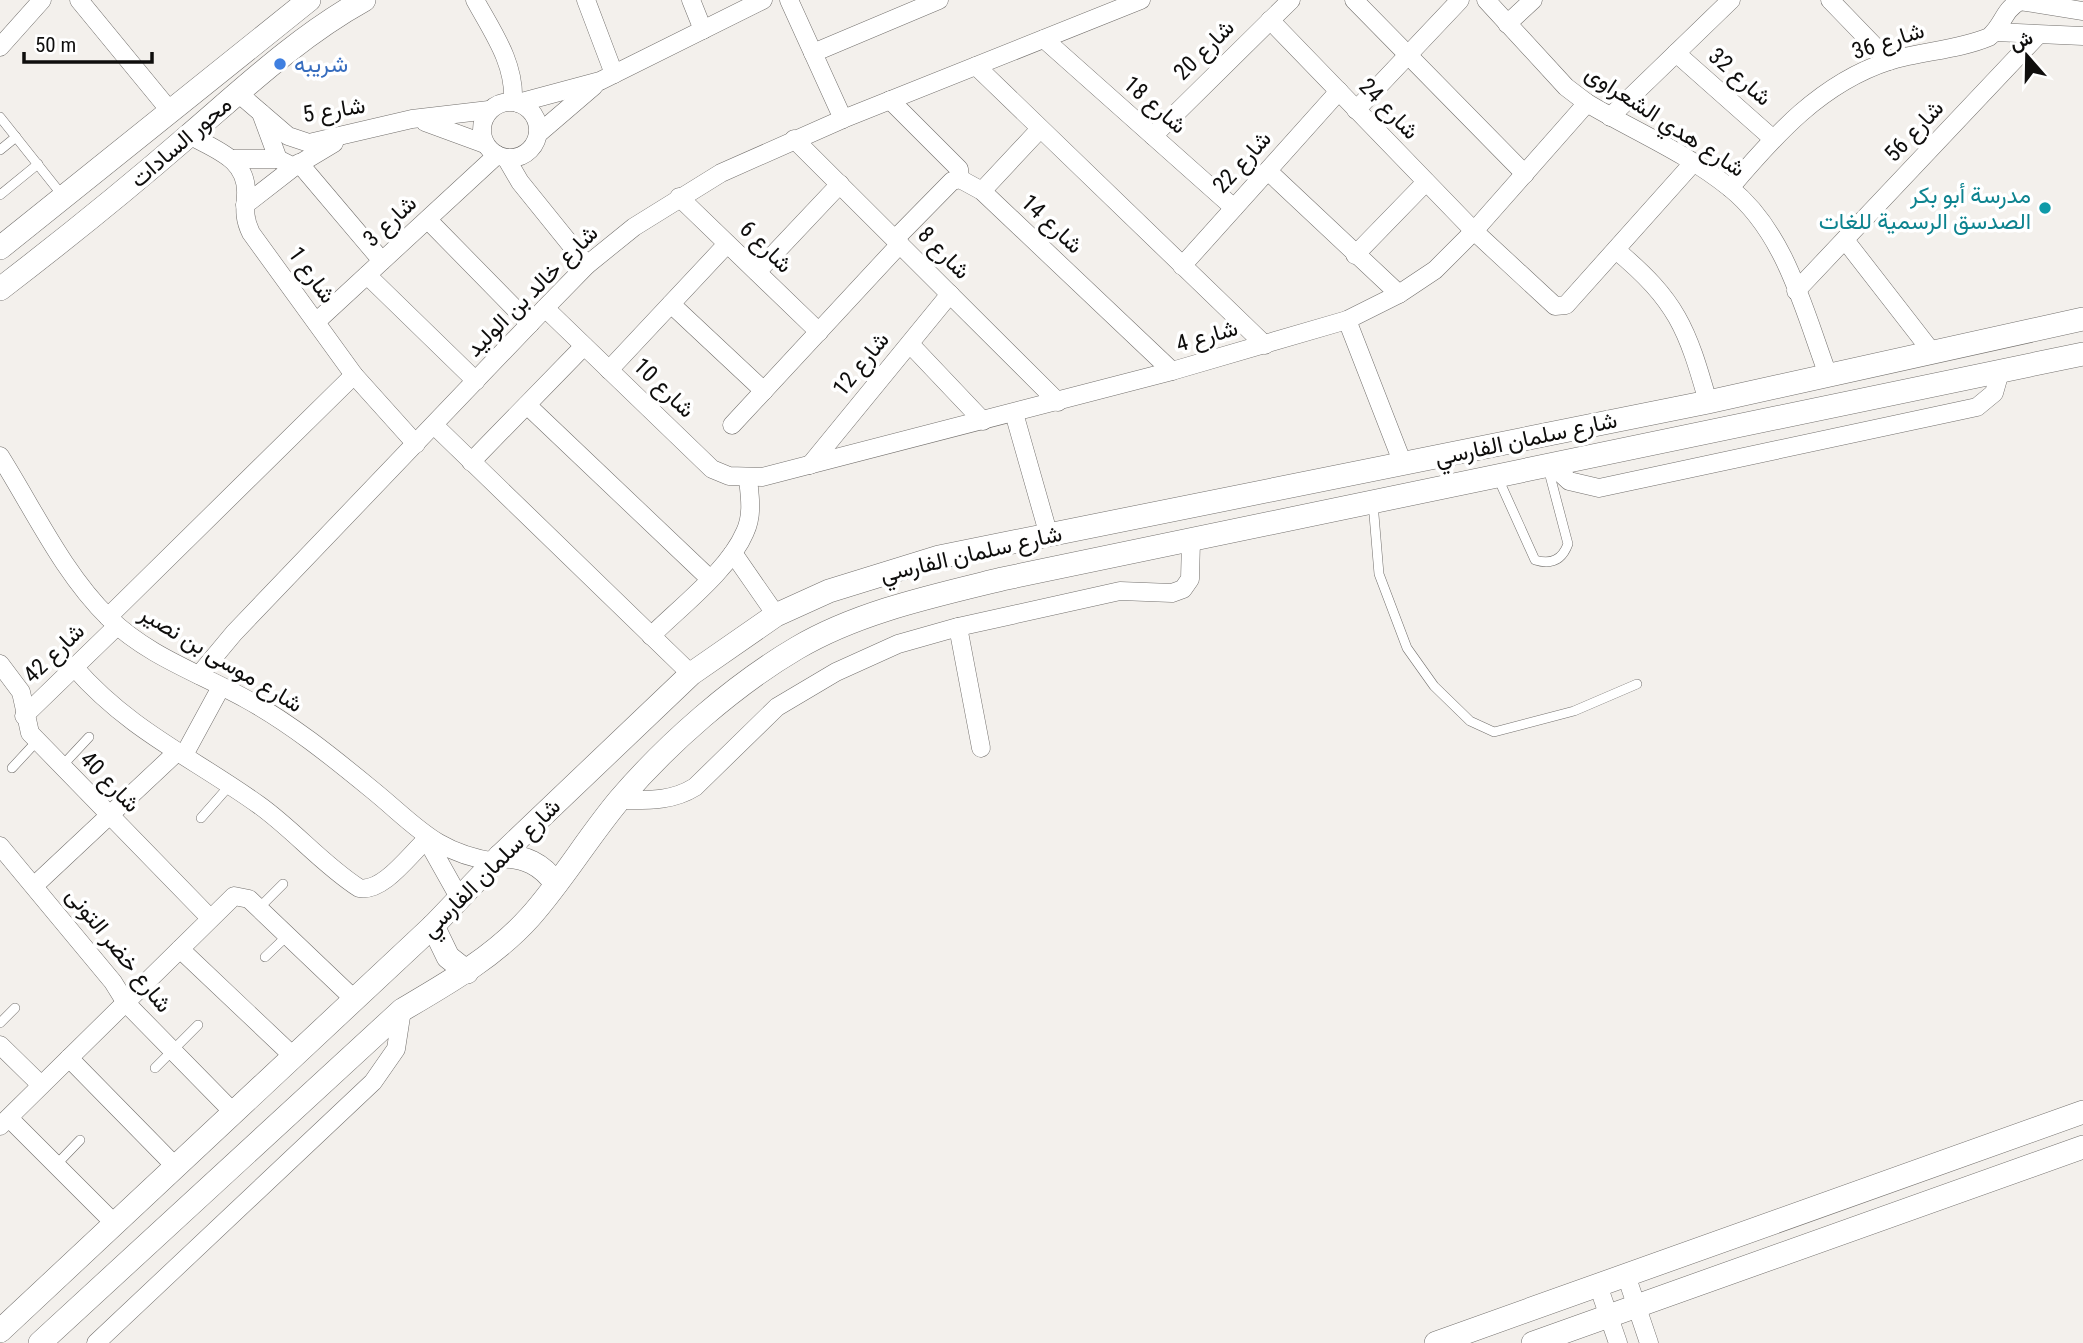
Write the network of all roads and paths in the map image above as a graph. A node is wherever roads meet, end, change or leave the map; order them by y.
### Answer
1 (42, 0) edge
2 (79, 0) edge
3 (309, 0) edge
4 (364, 0) edge
5 (475, 0) edge
6 (586, 0) edge
7 (691, 0) edge
8 (763, 0) edge
9 (789, 0) edge
10 (939, 0) edge
11 (1142, 0) edge
12 (1291, 0) edge
13 (1354, 0) edge
14 (1460, 0) edge
15 (1486, 0) edge
16 (1533, 0) edge
17 (1830, 0) edge
18 (1727, 1) edge
19 (2019, 1) edge
20 (2046, 6) junction
21 (290, 8) edge
22 (2083, 11) edge
23 (1269, 20) junction
24 (1507, 24) junction
25 (703, 30) junction
26 (1996, 32) junction
27 (2039, 35) junction
28 (2083, 36) edge
29 (1044, 39) junction
30 (0, 47) edge
31 (813, 53) junction
32 (1676, 53) junction
33 (1408, 55) junction
34 (1889, 61) junction
35 (976, 66) junction
36 (607, 78) junction
37 (1339, 91) junction
38 (238, 93) junction
39 (890, 100) junction
40 (516, 102) junction
41 (1587, 103) junction
42 (489, 110) junction
43 (1356, 110) junction
44 (171, 112) junction
45 (261, 113) junction
46 (0, 117) edge
47 (1610, 117) junction
48 (843, 118) junction
49 (412, 119) junction
50 (1039, 130) junction
51 (538, 134) junction
52 (189, 135) junction
53 (1153, 136) junction
54 (16, 137) junction
55 (345, 137) junction
56 (1772, 138) junction
57 (794, 139) junction
58 (0, 150) edge
59 (496, 152) junction
60 (234, 159) junction
61 (290, 163) junction
62 (1693, 163) junction
63 (38, 164) junction
64 (1268, 171) junction
65 (1525, 174) junction
66 (960, 179) junction
67 (1426, 182) junction
68 (840, 184) junction
69 (1730, 188) junction
70 (73, 191) junction
71 (982, 191) junction
72 (0, 195) edge
73 (679, 197) junction
74 (245, 205) junction
75 (1234, 208) junction
76 (103, 209) junction
77 (37, 219) junction
78 (428, 219) junction
79 (1474, 231) junction
80 (1845, 240) junction
81 (897, 242) junction
82 (59, 244) junction
83 (727, 244) junction
84 (0, 248) edge
85 (1616, 250) junction
86 (1355, 254) junction
87 (382, 261) junction
88 (587, 265) junction
89 (1182, 266) junction
90 (757, 272) junction
91 (367, 275) junction
92 (0, 289) edge
93 (1797, 291) junction
94 (950, 294) junction
95 (1399, 294) junction
96 (671, 304) junction
97 (545, 308) junction
98 (2083, 318) edge
99 (1347, 320) junction
100 (316, 322) junction
101 (530, 324) junction
102 (819, 332) junction
103 (910, 344) junction
104 (1265, 345) junction
105 (584, 346) junction
106 (1932, 352) junction
107 (2083, 354) edge
108 (609, 370) junction
109 (1172, 371) junction
110 (354, 375) junction
111 (1828, 375) junction
112 (476, 381) junction
113 (764, 391) junction
114 (1058, 402) junction
115 (1709, 402) junction
116 (527, 405) junction
117 (1014, 413) junction
118 (983, 421) junction
119 (434, 425) junction
120 (732, 425) dead end
121 (416, 444) junction
122 (0, 456) edge
123 (471, 462) junction
124 (1403, 464) junction
125 (810, 465) junction
126 (1551, 467) junction
127 (755, 478) junction
128 (1499, 478) junction
129 (6, 481) edge
130 (1373, 503) junction
131 (1049, 536) junction
132 (1191, 541) junction
133 (733, 553) junction
134 (709, 578) junction
135 (776, 615) junction
136 (112, 621) junction
137 (958, 627) junction
138 (651, 636) junction
139 (0, 664) edge
140 (74, 667) junction
141 (691, 674) junction
142 (199, 675) junction
143 (1637, 684) dead end
144 (221, 687) junction
145 (24, 716) junction
146 (89, 737) dead end
147 (37, 741) junction
148 (981, 748) dead end
149 (180, 753) junction
150 (61, 767) junction
151 (12, 768) dead end
152 (230, 785) junction
153 (619, 800) junction
154 (108, 817) junction
155 (201, 818) dead end
156 (426, 839) junction
157 (0, 846) edge
158 (498, 859) junction
159 (283, 884) dead end
160 (556, 884) junction
161 (35, 885) junction
162 (460, 899) junction
163 (259, 908) junction
164 (210, 918) junction
165 (433, 926) junction
166 (288, 935) junction
167 (180, 949) junction
168 (265, 957) dead end
169 (467, 972) junction
170 (355, 1000) junction
171 (126, 1003) junction
172 (15, 1008) dead end
173 (402, 1010) junction
174 (0, 1023) edge
175 (198, 1025) dead end
176 (0, 1045) edge
177 (173, 1050) junction
178 (293, 1056) junction
179 (69, 1059) junction
180 (155, 1068) dead end
181 (41, 1085) junction
182 (233, 1112) junction
183 (2083, 1112) edge
184 (4, 1122) edge
185 (80, 1140) dead end
186 (2083, 1147) edge
187 (56, 1165) junction
188 (175, 1166) junction
189 (114, 1223) junction
190 (1626, 1275) junction
191 (1598, 1285) junction
192 (1636, 1306) junction
193 (1609, 1316) junction
194 (0, 1331) edge
195 (40, 1343) edge
196 (96, 1343) edge
197 (1436, 1343) edge
198 (1533, 1343) edge
199 (1618, 1343) edge
200 (1649, 1343) edge

1 - 30 street
2 - 44 street
3 - 21 street, محور السادات
4 - 38 street, محور السادات
5 - 40 street
6 - 36 street
7 - 25 street
8 - 25 street
9 - 31 street
10 - 31 street
11 - 29 street, شارع خالد بن الوليد
12 - 23 street, شارع 20
13 - 33 street
14 - 33 street
15 - 24 street, شارع هدي الشعراوى
16 - 24 street
17 - 34 street
18 - 32 street
19 - 20 street
19 - 26 street
20 - 22 street
20 - 27 street
21 - 44 street, محور السادات
23 - 37 street, شارع 24
23 - 53 street, شارع 20
24 - 41 street, شارع هدي الشعراوى
25 - 36 street
26 - 27 street
26 - 34 street, شارع 36
27 - 28 street
27 - 80 street, شارع 56
29 - 35 street, شارع خالد بن الوليد
29 - 53 street, شارع 18
31 - 48 street
32 - 47 street
32 - 56 street, شارع 32
33 - 43 street
33 - 65 street
34 - 56 street, شارع 36
35 - 39 street, شارع خالد بن الوليد
35 - 50 street
36 - 40 street
36 - 51 street
37 - 43 street, شارع 24
37 - 64 street, شارع 22
38 - 45 street, شارع 5
38 - 52 street, محور السادات
39 - 48 street, شارع خالد بن الوليد
39 - 66 street
40 - 42 street
40 - 51 street
41 - 47 street, شارع هدي الشعراوى
41 - 65 street, شارع 4
42 - 49 street, شارع 5
42 - 59 street
43 - 67 street, شارع 24
44 - 70 street, محور السادات
45 - 55 street, شارع 5
45 - 61 street
46 - 54 lane
47 - 62 street, شارع هدي الشعراوى
48 - 57 street, شارع خالد بن الوليد
49 - 55 street, شارع 5
49 - 59 street
50 - 71 street
50 - 89 street
51 - 59 street
52 - 60 street
52 - 76 street, محور السادات
53 - 75 street, شارع 18
54 - 58 lane
54 - 63 lane
55 - 61 street
56 - 69 street, شارع 36
57 - 68 street, شارع 8
57 - 73 street, شارع خالد بن الوليد
59 - 78 street, شارع 3
59 - 88 street
60 - 61 street
60 - 74 street, شارع 1
61 - 74 street
61 - 87 street
62 - 69 street, شارع هدي الشعراوى
62 - 85 street, شارع 24
63 - 70 lane
63 - 72 lane
64 - 75 street, شارع 22
64 - 86 street
65 - 79 street, شارع 4
66 - 71 street, شارع 14
66 - 81 street
67 - 79 street, شارع 24
67 - 86 street
68 - 81 street, شارع 8
68 - 90 street
69 - 93 street, شارع هدي الشعراوى
70 - 76 street
70 - 77 street, محور السادات
71 - 109 street, شارع 14
73 - 83 street, شارع 6
73 - 88 street, شارع خالد بن الوليد
74 - 100 street, شارع 1
75 - 89 street, شارع 22
76 - 82 street, محور السادات
77 - 82 street
77 - 84 street, محور السادات
78 - 87 street, شارع 3
78 - 101 street
79 - 85 street, شارع 24
79 - 95 street, شارع 4
80 - 93 street, شارع 56
80 - 106 street
81 - 94 street, شارع 8
81 - 102 street
82 - 92 street, محور السادات
83 - 90 street, شارع 6
83 - 96 street
85 - 115 street
86 - 95 street
87 - 91 street, شارع 3
88 - 97 street, شارع خالد بن الوليد
89 - 104 street
90 - 102 street, شارع 6
91 - 100 street, شارع 3
91 - 112 street
93 - 111 street, شارع هدي الشعراوى
94 - 103 street, شارع 12
94 - 114 street, شارع 8
95 - 99 street, شارع 4
96 - 108 street
96 - 113 street
97 - 101 street, شارع خالد بن الوليد
97 - 105 street, شارع 10
98 - 106 street, شارع سلمان الفارسي
99 - 104 street, شارع 4
99 - 124 street
100 - 110 street, شارع 1
101 - 112 street, شارع خالد بن الوليد
102 - 113 street
103 - 118 street
103 - 125 street, شارع 12
104 - 109 street, شارع 4
105 - 108 street, شارع 10
105 - 116 street
106 - 111 street, شارع سلمان الفارسي
107 - 126 street, شارع سلمان الفارسي
108 - 127 street, شارع 10
109 - 114 street, شارع 4
110 - 121 street, شارع 1
110 - 136 street, شارع 42
111 - 115 street, شارع سلمان الفارسي
112 - 119 street, شارع خالد بن الوليد
113 - 120 street
114 - 117 street, شارع 4
115 - 124 street, شارع سلمان الفارسي
116 - 123 street
116 - 134 street
117 - 118 street, شارع 4
117 - 131 street
118 - 125 street, شارع 4
119 - 121 street, شارع خالد بن الوليد
119 - 123 street
121 - 142 street, شارع خالد بن الوليد
122 - 129 street, شارع موسى بن نصير
123 - 138 street
124 - 131 street, شارع سلمان الفارسي
125 - 127 street, شارع 4
126 - 128 street, شارع سلمان الفارسي
126 - 128 lane
127 - 133 street
128 - 130 street, شارع سلمان الفارسي
129 - 136 street, شارع موسى بن نصير
130 - 132 street, شارع سلمان الفارسي
130 - 143 lane
131 - 135 street, شارع سلمان الفارسي
132 - 137 street
132 - 153 street, شارع سلمان الفارسي
133 - 134 street
133 - 135 street
134 - 138 street
135 - 141 street, شارع سلمان الفارسي
136 - 140 street, شارع 42
136 - 142 street, شارع موسى بن نصير
137 - 148 street
137 - 153 street
138 - 141 street
139 - 145 street, شارع 40
140 - 145 street, شارع 42
140 - 149 street
141 - 158 street, شارع سلمان الفارسي
142 - 144 street, شارع موسى بن نصير
144 - 149 street
144 - 156 street, شارع موسى بن نصير
145 - 147 street, شارع 40
146 - 150 lane
147 - 150 street, شارع 40
147 - 151 lane
149 - 152 street
149 - 154 street
150 - 154 street, شارع 40
152 - 155 lane
152 - 156 street
153 - 160 street, شارع سلمان الفارسي
154 - 161 street
154 - 164 street, شارع 40
156 - 158 street, شارع موسى بن نصير
156 - 162 street, شارع موسى بن نصير
157 - 161 street, شارع خضر التونى
158 - 160 street
158 - 162 street, شارع سلمان الفارسي
159 - 163 lane
160 - 169 street, شارع سلمان الفارسي
161 - 171 street, شارع خضر التونى
162 - 165 street, شارع سلمان الفارسي
163 - 164 street
163 - 166 street
164 - 167 street
165 - 169 street
165 - 170 street, شارع سلمان الفارسي
166 - 168 lane
166 - 170 street
167 - 171 street
167 - 178 street
169 - 173 street, شارع سلمان الفارسي
170 - 178 street, شارع سلمان الفارسي
171 - 177 street, شارع خضر التونى
171 - 179 street
172 - 174 lane
173 - 195 street, شارع سلمان الفارسي
173 - 196 street
175 - 177 lane
176 - 181 street
177 - 180 lane
177 - 182 street, شارع خضر التونى
178 - 182 street, شارع سلمان الفارسي
179 - 181 street
179 - 188 street
181 - 184 street
182 - 188 street, شارع سلمان الفارسي
183 - 190 street
184 - 187 street
185 - 187 lane
186 - 192 street
187 - 189 street
188 - 189 street, شارع سلمان الفارسي
189 - 194 street, شارع سلمان الفارسي
190 - 191 street
190 - 192 street
191 - 193 street
191 - 197 street
192 - 193 street
192 - 200 street
193 - 198 street
193 - 199 street

